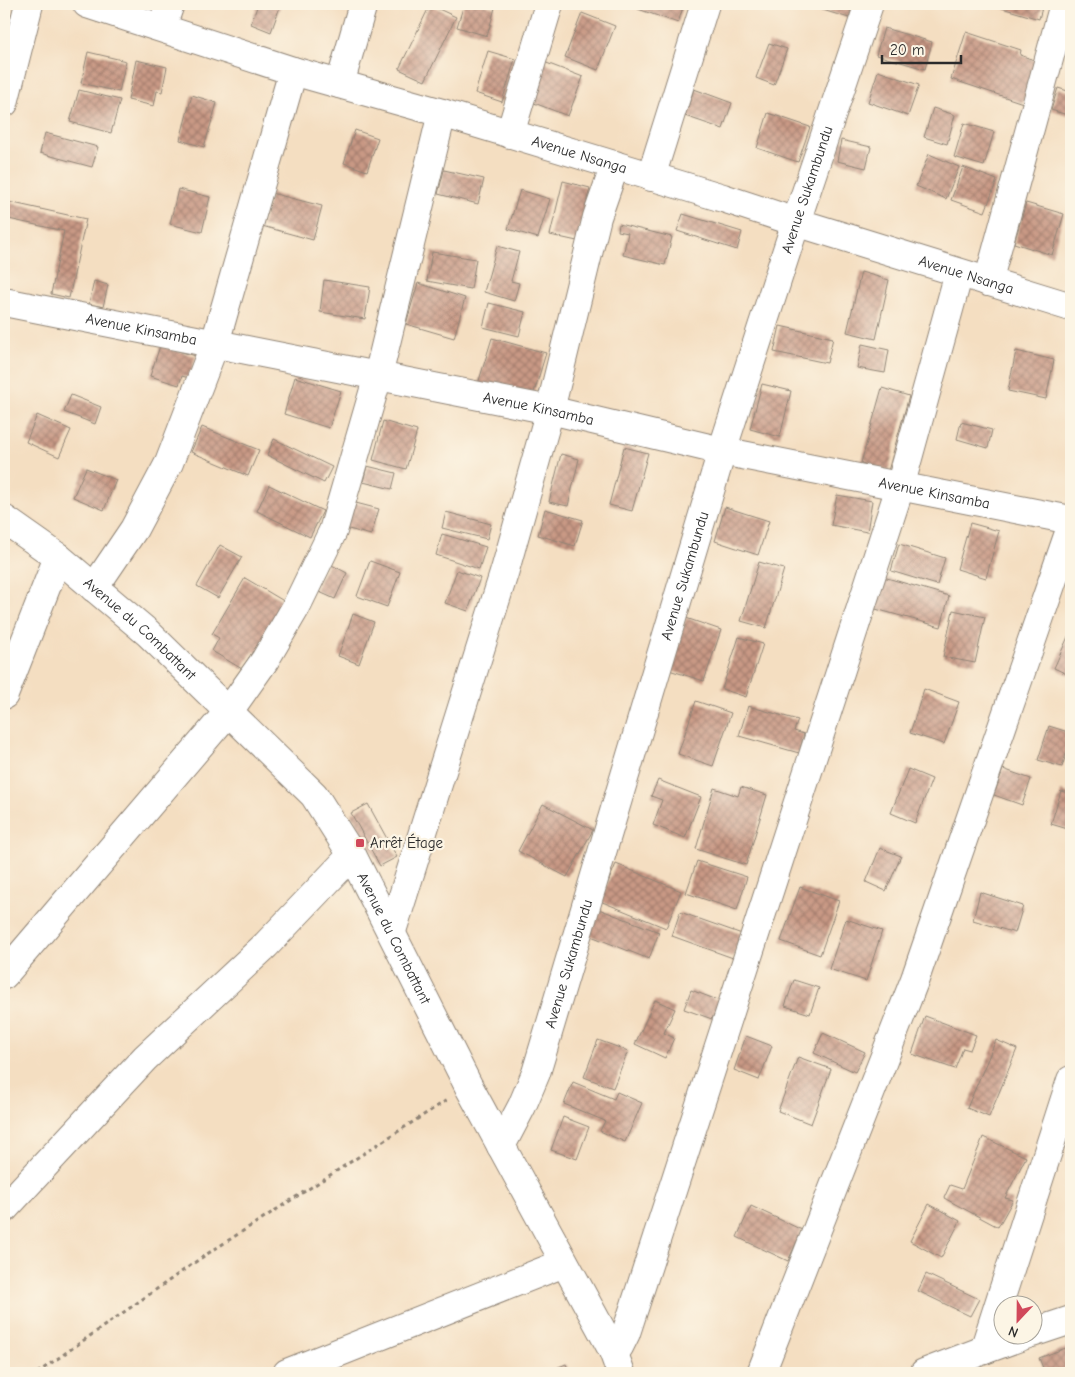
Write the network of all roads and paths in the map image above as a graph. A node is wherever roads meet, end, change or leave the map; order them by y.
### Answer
1 (29, 4) edge
2 (87, 4) edge
3 (363, 4) edge
4 (550, 4) edge
5 (705, 4) edge
6 (869, 4) edge
7 (1064, 4) edge
8 (166, 15) edge
9 (293, 72) junction
10 (340, 84) junction
11 (4, 103) edge
12 (442, 113) junction
13 (510, 134) junction
14 (615, 165) junction
15 (651, 177) junction
16 (796, 222) junction
17 (959, 273) junction
18 (988, 282) junction
19 (4, 302) edge
20 (1071, 307) edge
21 (215, 343) junction
22 (378, 376) junction
23 (550, 410) junction
24 (722, 451) junction
25 (900, 487) junction
26 (4, 519) edge
27 (1071, 520) edge
28 (1071, 527) edge
29 (58, 557) junction
30 (94, 588) junction
31 (6, 686) edge
32 (230, 711) junction
33 (352, 855) junction
34 (392, 931) junction
35 (4, 975) edge
36 (1071, 1080) edge
37 (469, 1086) junction
38 (501, 1146) junction
39 (4, 1209) edge
40 (564, 1263) junction
41 (1071, 1320) edge
42 (1042, 1330) edge
43 (1000, 1344) edge
44 (984, 1350) junction
45 (617, 1362) edge
46 (37, 1373) edge
47 (287, 1373) edge
48 (761, 1373) edge
49 (924, 1373) edge

1 - 11 street
2 - 8 street, Avenue Nsanga
3 - 10 street
4 - 13 street
5 - 15 street
6 - 16 street, Avenue Sukambundu
7 - 18 street
8 - 9 street, Avenue Nsanga
9 - 10 street, Avenue Nsanga
9 - 21 street
10 - 12 street, Avenue Nsanga
12 - 13 street, Avenue Nsanga
12 - 22 street
13 - 14 street, Avenue Nsanga
14 - 15 street, Avenue Nsanga
14 - 23 street
15 - 16 street, Avenue Nsanga
16 - 17 street, Avenue Nsanga
16 - 24 street, Avenue Sukambundu
17 - 18 street, Avenue Nsanga
17 - 25 street
18 - 20 street, Avenue Nsanga
19 - 21 street, Avenue Kinsamba
21 - 22 street, Avenue Kinsamba
21 - 30 street
22 - 23 street, Avenue Kinsamba
22 - 32 street
23 - 24 street, Avenue Kinsamba
23 - 34 street
24 - 25 street, Avenue Kinsamba
24 - 38 street, Avenue Sukambundu
25 - 27 street, Avenue Kinsamba
25 - 45 street
26 - 29 street, Avenue du Combattant
28 - 48 street
29 - 30 street, Avenue du Combattant
29 - 31 street
30 - 32 street, Avenue du Combattant
32 - 33 street, Avenue du Combattant
32 - 35 street
33 - 34 street, Avenue du Combattant
33 - 39 street
34 - 37 street, Avenue du Combattant
36 - 44 street
37 - 38 street, Avenue du Combattant
37 - 46 path
38 - 40 street, Avenue du Combattant
40 - 45 street, Avenue du Combattant
40 - 47 street
41 - 42 street
43 - 44 street
44 - 49 street

